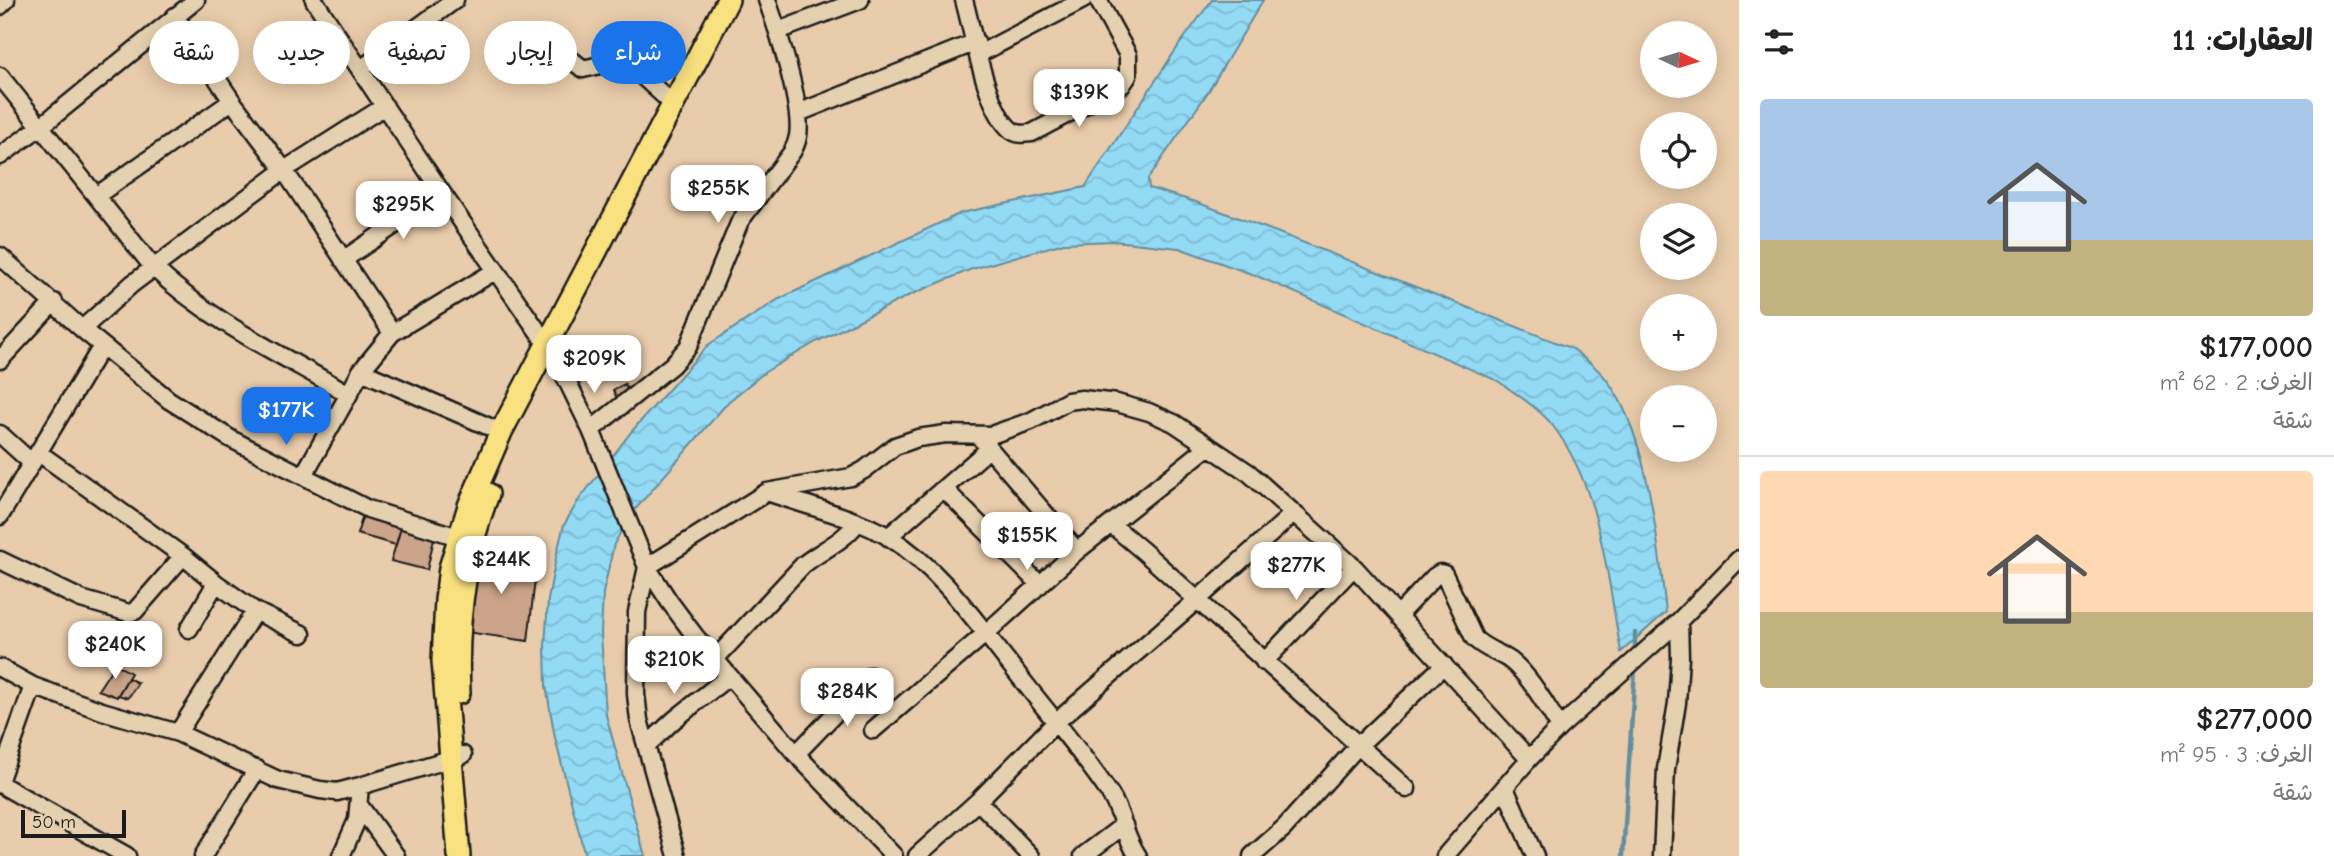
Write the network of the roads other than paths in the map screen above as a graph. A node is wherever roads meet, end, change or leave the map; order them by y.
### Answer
1 (6, 0) edge
2 (196, 0) edge
3 (314, 0) edge
4 (455, 0) edge
5 (728, 0) edge
6 (743, 0) edge
7 (767, 0) edge
8 (860, 0) edge
9 (964, 0) edge
10 (1083, 0) edge
11 (1098, 0) edge
12 (0, 6) edge
13 (176, 16) junction
14 (778, 31) junction
15 (977, 48) junction
16 (577, 64) edge
17 (360, 69) junction
18 (0, 76) edge
19 (232, 102) junction
20 (673, 104) junction
21 (385, 106) junction
22 (798, 113) junction
23 (40, 127) junction
24 (0, 156) edge
25 (284, 170) junction
26 (442, 193) junction
27 (96, 196) junction
28 (0, 256) edge
29 (343, 260) junction
30 (153, 267) junction
31 (495, 271) junction
32 (54, 302) junction
33 (82, 330) junction
34 (392, 333) junction
35 (102, 346) junction
36 (551, 350) junction
37 (0, 360) edge
38 (361, 372) junction
39 (349, 394) junction
40 (591, 430) junction
41 (501, 432) junction
42 (0, 434) edge
43 (978, 435) junction
44 (1209, 446) junction
45 (990, 448) junction
46 (36, 458) junction
47 (303, 476) junction
48 (944, 489) junction
49 (767, 492) junction
50 (1294, 513) junction
51 (0, 516) edge
52 (857, 523) junction
53 (1111, 525) junction
54 (888, 537) junction
55 (466, 539) junction
56 (1077, 551) junction
57 (183, 556) junction
58 (0, 560) edge
59 (1738, 560) edge
60 (647, 567) junction
61 (1354, 567) junction
62 (216, 583) junction
63 (1040, 585) junction
64 (1196, 601) junction
65 (255, 611) junction
66 (1398, 615) junction
67 (1676, 624) junction
68 (189, 629) dead end
69 (302, 634) dead end
70 (985, 634) junction
71 (715, 659) junction
72 (1264, 662) junction
73 (1444, 664) junction
74 (0, 668) edge
75 (729, 676) junction
76 (872, 676) dead end
77 (33, 686) junction
78 (1056, 722) junction
79 (1560, 727) junction
80 (873, 730) dead end
81 (178, 733) junction
82 (646, 746) junction
83 (1358, 746) junction
84 (796, 754) junction
85 (456, 756) junction
86 (1530, 759) junction
87 (257, 769) junction
88 (0, 782) edge
89 (360, 786) junction
90 (1505, 788) junction
91 (1407, 789) dead end
92 (978, 801) junction
93 (359, 805) junction
94 (1124, 825) junction
95 (127, 856) edge
96 (203, 856) edge
97 (341, 856) edge
98 (396, 856) edge
99 (458, 856) edge
100 (469, 856) edge
101 (677, 856) edge
102 (894, 856) edge
103 (917, 856) edge
104 (1031, 856) edge
105 (1083, 856) edge
106 (1138, 856) edge
107 (1252, 856) edge
108 (1445, 856) edge
109 (1535, 856) edge
110 (1662, 856) edge

1 - 12 street
2 - 13 street
3 - 17 street
4 - 17 street
5 - 20 main road
6 - 36 main road
7 - 14 street
8 - 14 street
9 - 15 street
10 - 15 street
11 - 15 street
13 - 19 street
13 - 23 street
14 - 22 street
15 - 22 street
16 - 20 street
17 - 21 street
18 - 23 street
19 - 25 street
19 - 27 street
20 - 36 main road
21 - 25 street
21 - 26 street
22 - 40 street
23 - 24 street
23 - 27 street
25 - 29 street
25 - 30 street
26 - 29 street
26 - 31 street
27 - 30 street
28 - 32 street
29 - 34 street
30 - 33 street
30 - 39 street
31 - 34 street
31 - 36 street
32 - 33 street
32 - 37 street
33 - 35 street
34 - 38 street
35 - 46 street
35 - 47 street
36 - 40 street
36 - 41 main road
36 - 55 main road
38 - 39 street
38 - 41 street
39 - 47 street
40 - 60 street
41 - 55 main road
42 - 46 street
43 - 44 street
43 - 45 street
43 - 49 street
44 - 50 street
44 - 53 street
45 - 48 street
45 - 56 street
46 - 51 street
46 - 57 street
47 - 55 street
48 - 54 street
48 - 63 street
49 - 52 street
49 - 60 street
50 - 61 street
50 - 64 street
52 - 54 street
52 - 71 street
53 - 56 street
53 - 64 street
54 - 70 street
55 - 85 main road
56 - 63 street
57 - 58 street
57 - 62 street
59 - 67 street
60 - 71 street
60 - 82 street
61 - 66 street
61 - 72 street
62 - 65 street
62 - 68 street
63 - 70 street
64 - 72 street
64 - 78 street
65 - 69 street
65 - 81 street
66 - 73 street
66 - 79 street
67 - 79 street
67 - 110 street
70 - 78 street
70 - 80 street
71 - 75 street
72 - 83 street
73 - 83 street
73 - 86 street
74 - 77 street
75 - 82 street
75 - 84 street
76 - 84 street
77 - 81 street
77 - 88 street
78 - 92 street
78 - 94 street
79 - 86 street
81 - 87 street
82 - 101 street
83 - 91 street
83 - 107 street
84 - 102 street
85 - 89 street
85 - 99 main road
85 - 100 main road
86 - 90 street
87 - 89 street
87 - 96 street
88 - 95 street
89 - 93 street
90 - 108 street
90 - 109 street
92 - 103 street
92 - 104 street
93 - 97 street
93 - 98 street
94 - 105 street
94 - 106 street

